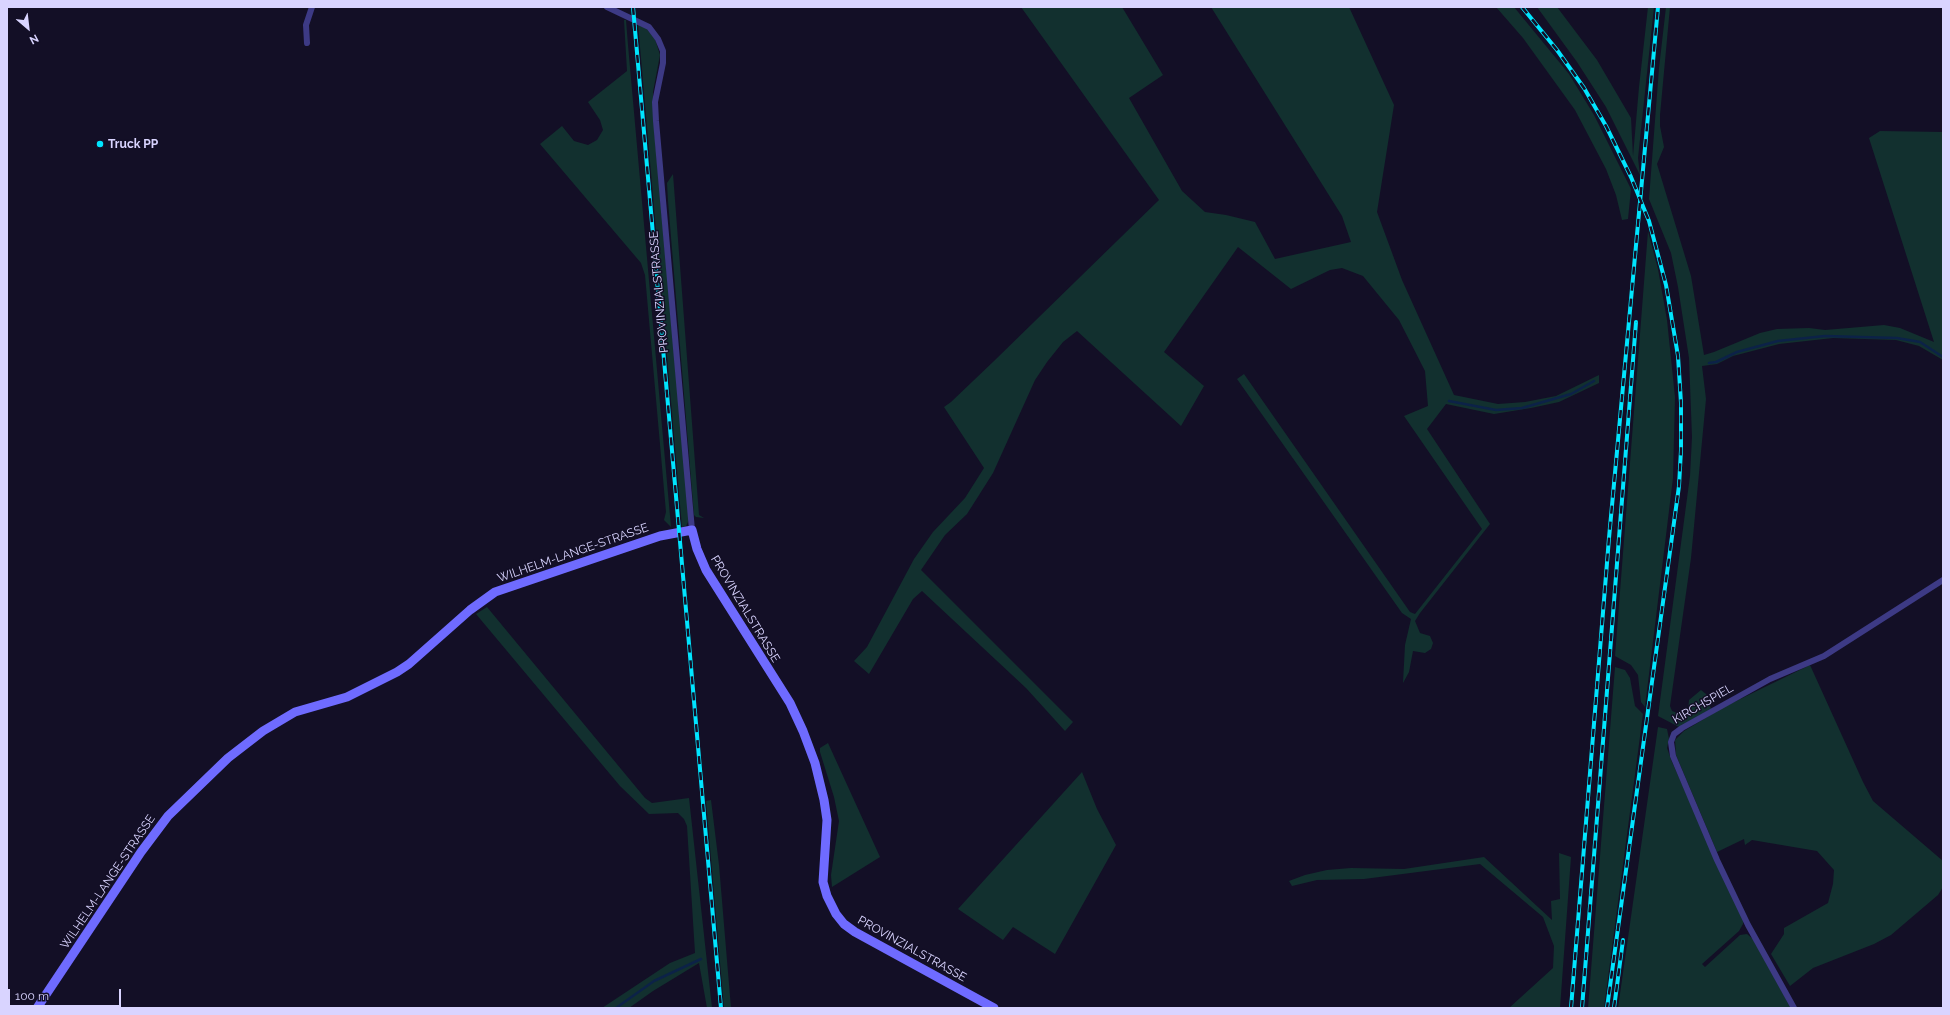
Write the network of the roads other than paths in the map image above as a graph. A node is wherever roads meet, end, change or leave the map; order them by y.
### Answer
1 (312, 7) edge
2 (607, 7) edge
3 (307, 43) dead end
4 (692, 530) junction
5 (1943, 580) edge
6 (37, 1008) edge
7 (994, 1008) edge
8 (1794, 1008) edge

1 - 3 street
2 - 4 street, PROVINZIALSTRASSE
4 - 6 street, WILHELM-LANGE-STRASSE
4 - 7 street, PROVINZIALSTRASSE
5 - 8 street, KIRCHSPIEL

